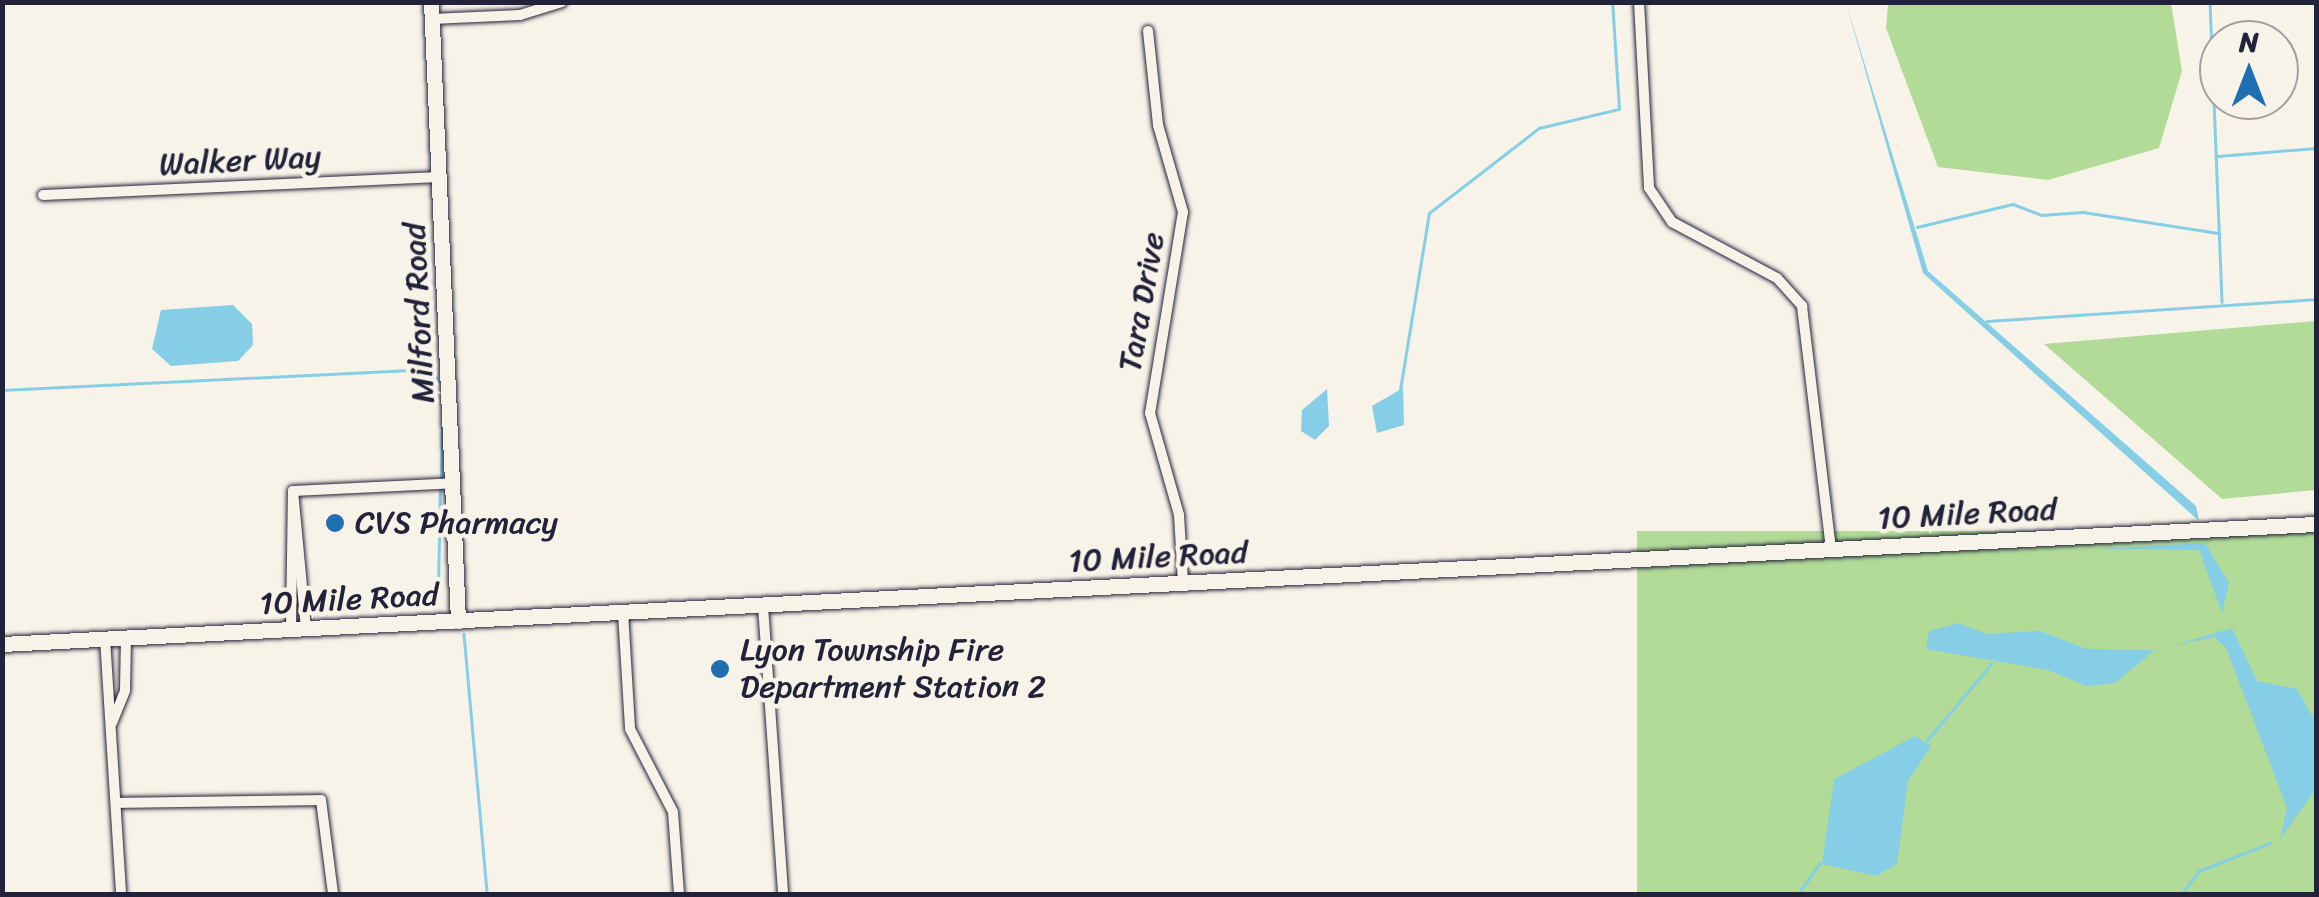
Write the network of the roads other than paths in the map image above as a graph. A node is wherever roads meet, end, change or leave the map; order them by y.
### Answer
1 (562, 2) edge
2 (1639, 2) edge
3 (431, 10) edge
4 (1148, 31) dead end
5 (440, 177) junction
6 (43, 195) dead end
7 (454, 483) junction
8 (2316, 524) edge
9 (1831, 548) junction
10 (1183, 583) junction
11 (764, 606) junction
12 (623, 612) junction
13 (458, 622) junction
14 (298, 630) junction
15 (105, 638) junction
16 (126, 638) junction
17 (2, 644) edge
18 (111, 724) junction
19 (116, 803) junction
20 (121, 894) edge
21 (333, 894) edge
22 (680, 894) edge
23 (783, 894) edge

1 - 3 street
2 - 9 street
3 - 5 main road, Milford Road
4 - 10 street, Tara Drive
5 - 6 street, Walker Way
5 - 7 main road, Milford Road
7 - 13 main road, Milford Road
7 - 14 street
8 - 9 main road, 10 Mile Road
9 - 10 main road, 10 Mile Road
10 - 11 main road, 10 Mile Road
11 - 12 main road, 10 Mile Road
11 - 23 street
12 - 13 main road, 10 Mile Road
12 - 22 street
13 - 14 main road, 10 Mile Road
14 - 16 main road, 10 Mile Road
15 - 16 main road, 10 Mile Road
15 - 17 main road, 10 Mile Road
15 - 18 street
16 - 18 street
18 - 19 street
19 - 20 street
19 - 21 street

